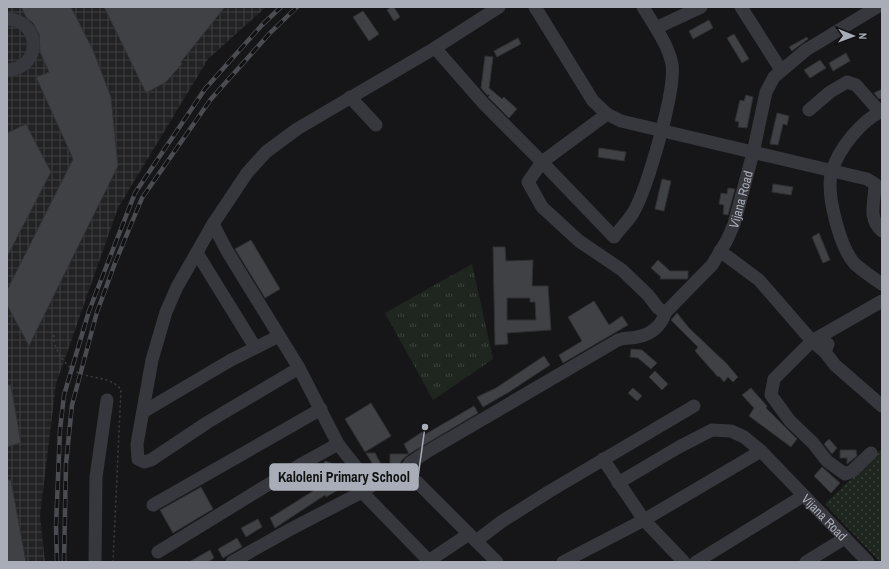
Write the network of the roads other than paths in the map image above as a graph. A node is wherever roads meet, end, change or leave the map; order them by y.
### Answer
1 (499, 7) edge
2 (534, 7) edge
3 (644, 7) edge
4 (701, 7) edge
5 (741, 7) edge
6 (877, 7) edge
7 (7, 19) edge
8 (656, 28) junction
9 (435, 48) junction
10 (7, 70) edge
11 (781, 70) junction
12 (350, 97) junction
13 (809, 110) dead end
14 (881, 112) edge
15 (607, 114) junction
16 (376, 125) dead end
17 (662, 130) junction
18 (752, 153) junction
19 (542, 162) junction
20 (831, 171) junction
21 (213, 224) junction
22 (882, 231) edge
23 (720, 251) junction
24 (197, 253) junction
25 (882, 284) edge
26 (882, 301) edge
27 (665, 313) junction
28 (834, 329) junction
29 (279, 336) junction
30 (812, 341) junction
31 (255, 347) junction
32 (825, 352) junction
33 (299, 368) junction
34 (107, 400) dead end
35 (694, 406) dead end
36 (882, 406) edge
37 (321, 409) junction
38 (143, 412) junction
39 (338, 444) junction
40 (761, 451) junction
41 (871, 453) dead end
42 (603, 459) junction
43 (401, 476) junction
44 (618, 483) junction
45 (367, 489) junction
46 (803, 496) junction
47 (153, 505) dead end
48 (644, 520) junction
49 (472, 537) junction
50 (845, 538) junction
51 (158, 552) dead end
52 (95, 562) edge
53 (232, 562) edge
54 (429, 562) edge
55 (497, 562) edge
56 (563, 562) edge
57 (684, 562) edge
58 (696, 562) edge
59 (806, 562) edge
60 (868, 562) edge

1 - 9 street
2 - 15 street
3 - 8 street
4 - 8 street
5 - 11 street
6 - 11 street, Vijana Road
7 - 10 street
8 - 17 street
9 - 12 street
9 - 19 street
11 - 18 street, Vijana Road
12 - 16 street
12 - 21 street
13 - 14 street
14 - 20 street
15 - 17 street
15 - 19 street
17 - 18 street
17 - 19 street
18 - 20 street
18 - 23 street, Vijana Road
19 - 27 street
20 - 22 street
20 - 25 street
21 - 24 street
21 - 29 street
23 - 27 street, Vijana Road
23 - 30 street
24 - 31 street
24 - 38 street
26 - 28 street
27 - 43 street, Vijana Road
28 - 30 street
28 - 32 street
29 - 31 street
29 - 33 street
30 - 32 street
30 - 41 street
31 - 38 street
32 - 36 street
33 - 37 street
33 - 38 street
34 - 52 street
35 - 42 street
37 - 39 street
37 - 47 street
39 - 45 street
39 - 51 street
40 - 44 street, Vijana Road
40 - 46 street, Vijana Road
40 - 48 street
42 - 44 street
42 - 49 street
43 - 45 street
43 - 49 street
44 - 48 street
45 - 53 street
45 - 54 street
46 - 50 street, Vijana Road
46 - 58 street
48 - 56 street
48 - 57 street
49 - 54 street
49 - 55 street
50 - 59 street
50 - 60 street, Vijana Road

